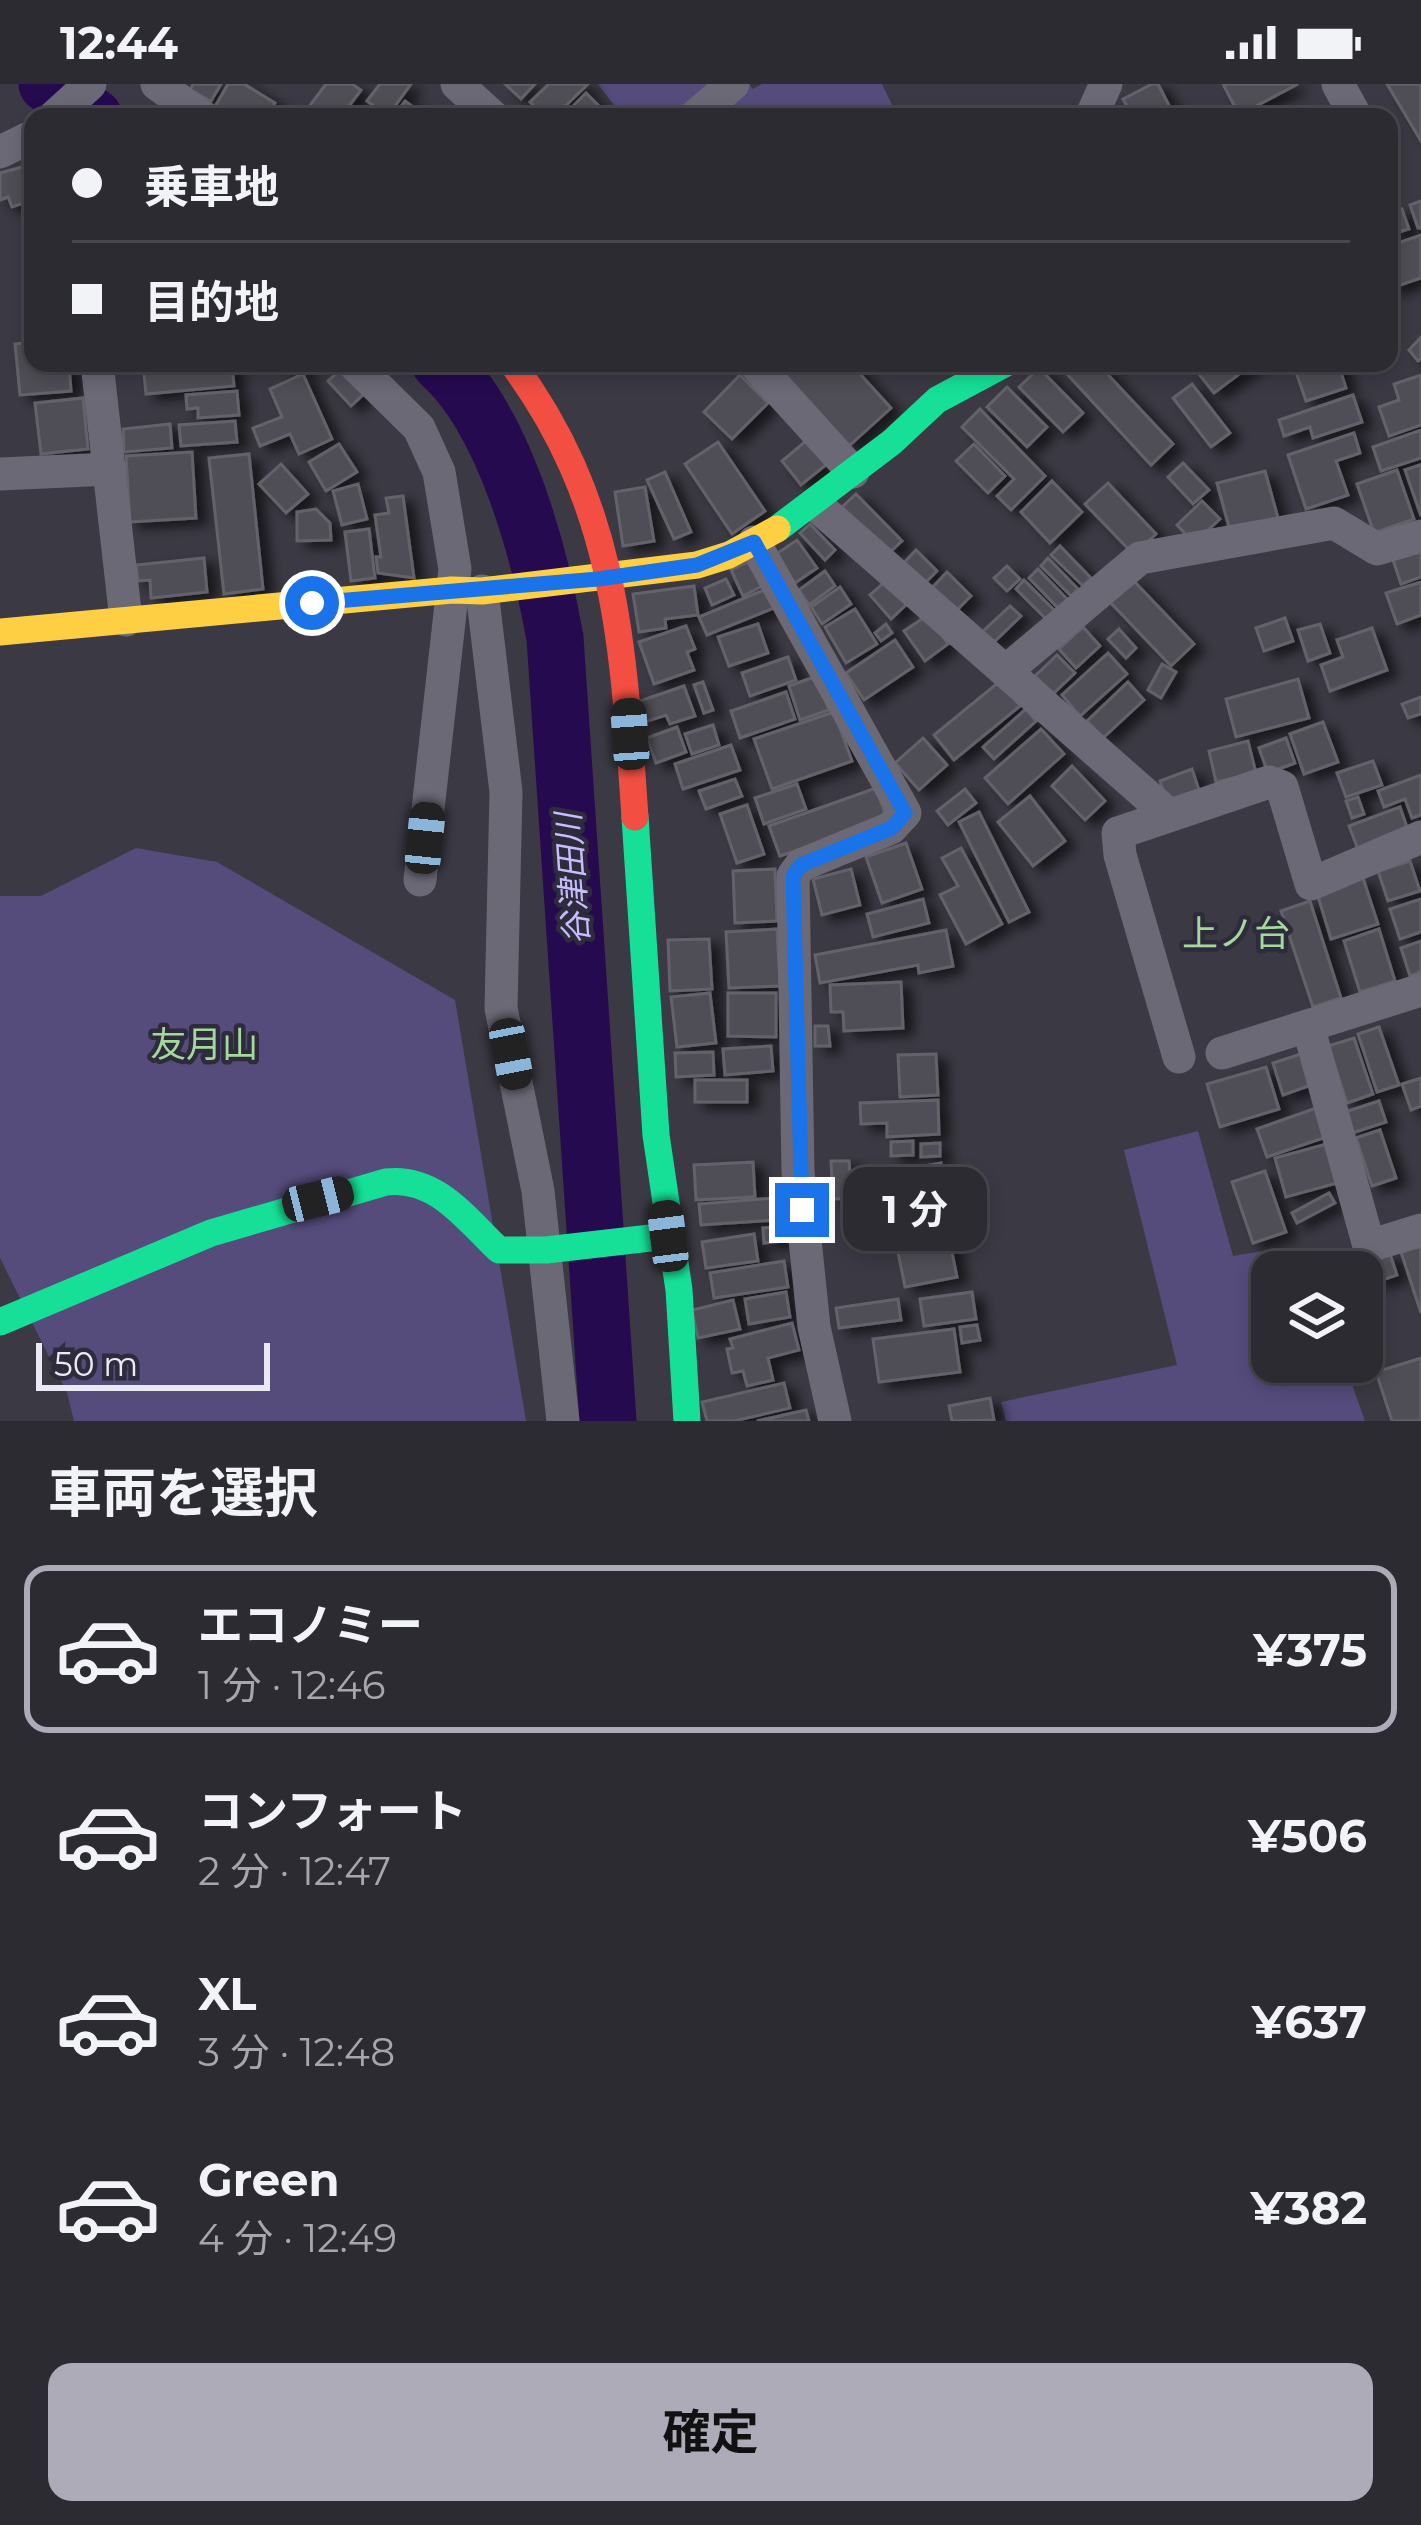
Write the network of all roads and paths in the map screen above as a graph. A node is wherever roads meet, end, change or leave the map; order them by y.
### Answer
1 (90, 84) edge
2 (157, 84) edge
3 (457, 84) edge
4 (733, 84) edge
5 (63, 108) edge
6 (190, 108) edge
7 (483, 108) edge
8 (705, 108) edge
9 (98, 372) edge
10 (362, 372) edge
11 (519, 372) edge
12 (762, 372) edge
13 (989, 372) edge
14 (110, 469) junction
15 (853, 472) junction
16 (0, 474) edge
17 (814, 504) junction
18 (1421, 536) edge
19 (754, 542) junction
20 (605, 578) junction
21 (477, 590) junction
22 (126, 620) junction
23 (0, 632) edge
24 (1006, 671) junction
25 (1169, 815) junction
26 (1421, 837) edge
27 (420, 880) dead end
28 (1421, 990) edge
29 (1308, 1026) junction
30 (1222, 1053) dead end
31 (1179, 1057) dead end
32 (1421, 1230) edge
33 (668, 1236) junction
34 (555, 1248) junction
35 (0, 1322) edge
36 (563, 1421) edge
37 (687, 1421) edge
38 (835, 1421) edge

1 - 5 street
2 - 6 street
3 - 7 street
4 - 8 street
9 - 14 street
10 - 21 street
11 - 20 street
12 - 15 street
13 - 15 street
14 - 16 street
14 - 22 street
15 - 17 street
17 - 19 street
17 - 24 street
18 - 24 street
19 - 20 street
19 - 38 street
20 - 21 street
20 - 33 street
21 - 22 street
21 - 27 street
21 - 34 street
22 - 23 street
24 - 25 street
25 - 26 street
25 - 31 street
28 - 29 street
29 - 30 street
29 - 32 street
33 - 34 street
33 - 37 street
34 - 35 street
34 - 36 street

